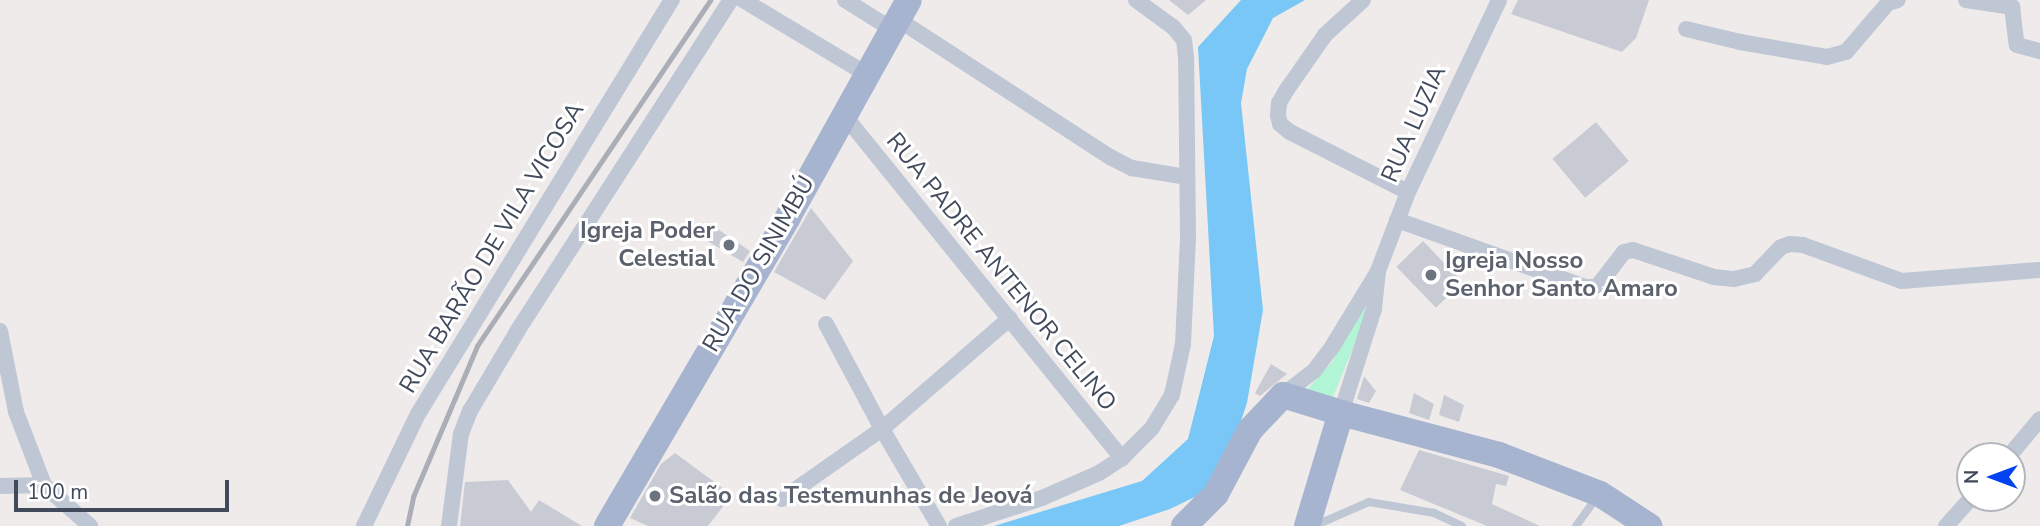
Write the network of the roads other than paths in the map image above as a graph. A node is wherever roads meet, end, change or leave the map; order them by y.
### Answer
1 (672, 0) edge
2 (731, 0) edge
3 (743, 0) edge
4 (845, 0) edge
5 (1136, 0) edge
6 (1363, 0) edge
7 (1499, 0) edge
8 (1898, 0) edge
9 (1966, 0) edge
10 (900, 17) edge
11 (1686, 29) dead end
12 (2040, 51) edge
13 (868, 75) junction
14 (844, 115) junction
15 (1187, 177) junction
16 (1408, 192) junction
17 (1397, 220) junction
18 (2040, 270) edge
19 (1378, 271) junction
20 (1010, 318) junction
21 (826, 324) dead end
22 (0, 331) edge
23 (1283, 395) junction
24 (1341, 413) junction
25 (2040, 419) edge
26 (882, 429) junction
27 (2021, 442) edge
28 (1122, 458) junction
29 (44, 485) junction
30 (0, 486) edge
31 (1600, 494) junction
32 (782, 499) dead end
33 (1959, 512) edge
34 (90, 526) edge
35 (364, 526) edge
36 (449, 526) edge
37 (607, 526) edge
38 (939, 526) edge
39 (956, 526) edge
40 (1184, 526) edge
41 (1307, 526) edge
42 (1314, 526) edge
43 (1462, 526) edge
44 (1576, 526) edge
45 (1649, 526) edge
46 (1946, 526) edge

1 - 35 street, RUA BARÃO DE VILA VICOSA
2 - 36 street
3 - 13 street
4 - 10 street
5 - 15 street
6 - 16 street
7 - 16 street, RUA LUZIA
8 - 11 street
9 - 12 street
10 - 13 main road, RUA DO SINIMBÚ
10 - 15 street
13 - 14 main road, RUA DO SINIMBÚ
14 - 20 street, RUA PADRE ANTENOR CELINO
14 - 37 main road, RUA DO SINIMBÚ
15 - 28 street
16 - 17 street, RUA LUZIA
17 - 18 street
17 - 19 street, RUA LUZIA
19 - 23 street, RUA LUZIA
19 - 24 street, RUA LUZIA
20 - 26 street
20 - 28 street, RUA PADRE ANTENOR CELINO
21 - 26 street
22 - 29 street
23 - 24 main road
23 - 40 main road
24 - 31 main road
24 - 41 main road
25 - 27 street
26 - 32 street
26 - 38 street
28 - 39 street
29 - 30 street
29 - 34 street
31 - 44 lane
31 - 45 main road
33 - 46 street
42 - 43 lane

